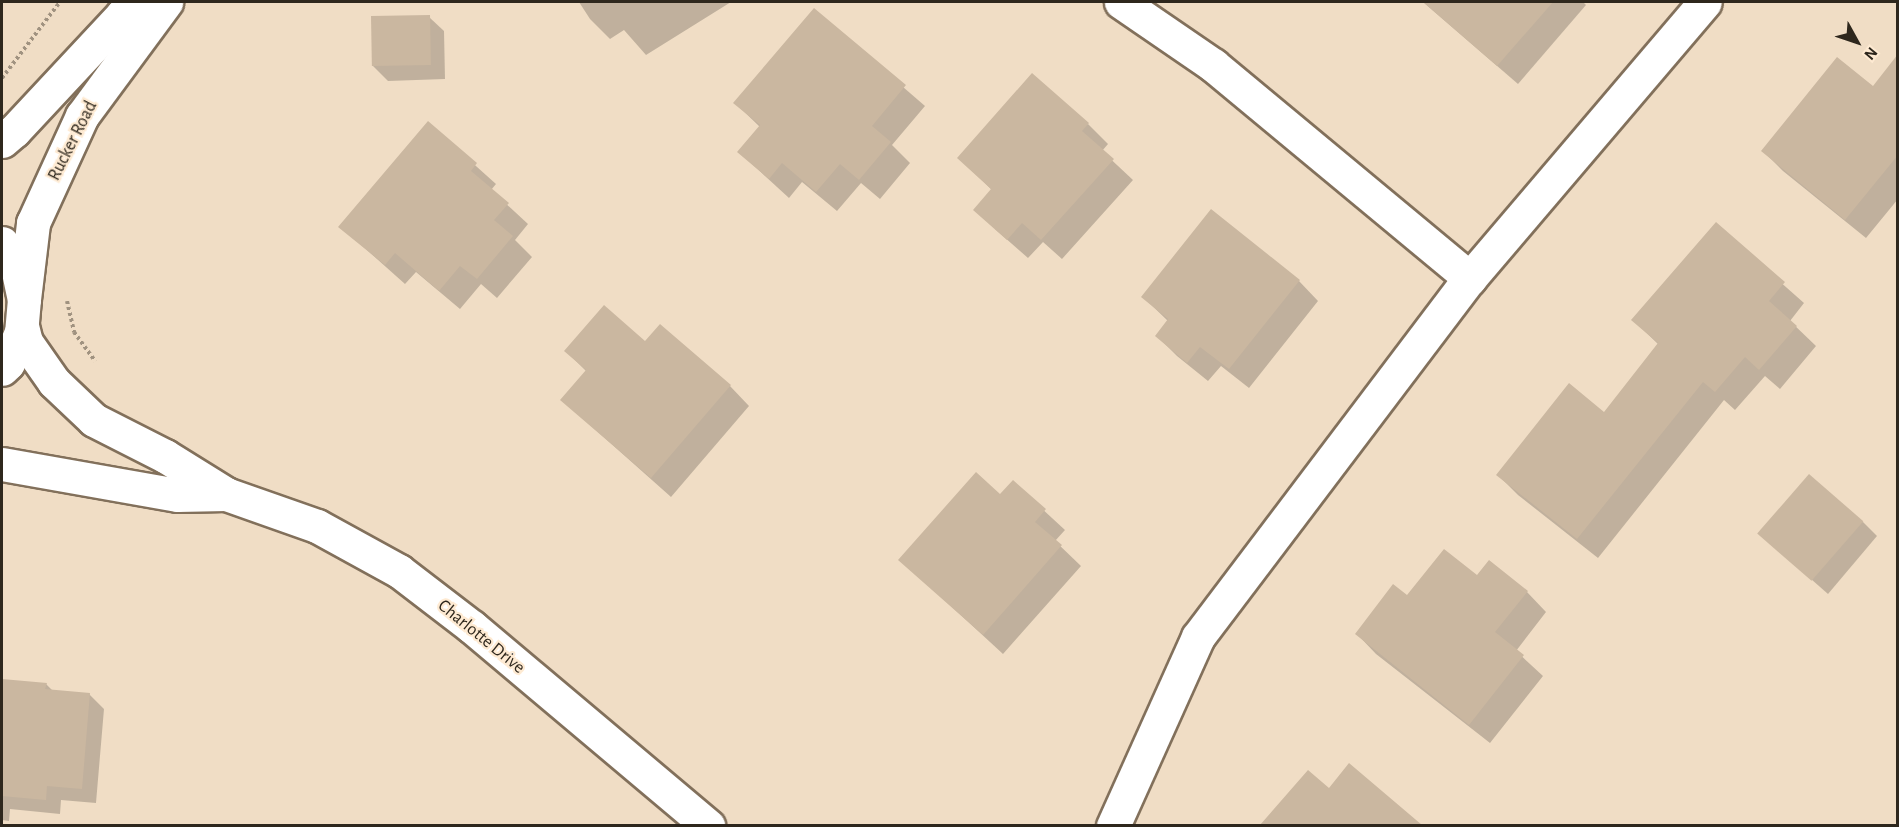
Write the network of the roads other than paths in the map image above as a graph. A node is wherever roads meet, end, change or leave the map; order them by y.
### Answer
1 (141, 2) edge
2 (166, 2) edge
3 (1121, 2) edge
4 (1705, 2) edge
5 (2, 141) edge
6 (2, 243) edge
7 (1470, 278) junction
8 (23, 312) junction
9 (2, 369) edge
10 (2, 464) edge
11 (226, 494) junction
12 (708, 825) edge
13 (1113, 825) edge

1 - 5 street
2 - 8 street, Rucker Road
3 - 7 street
4 - 7 street
6 - 8 street, Charlotte Drive
7 - 13 street
8 - 9 street, Rucker Road
8 - 11 street, Charlotte Drive
10 - 11 street, Charlotte Drive
11 - 12 street, Charlotte Drive

